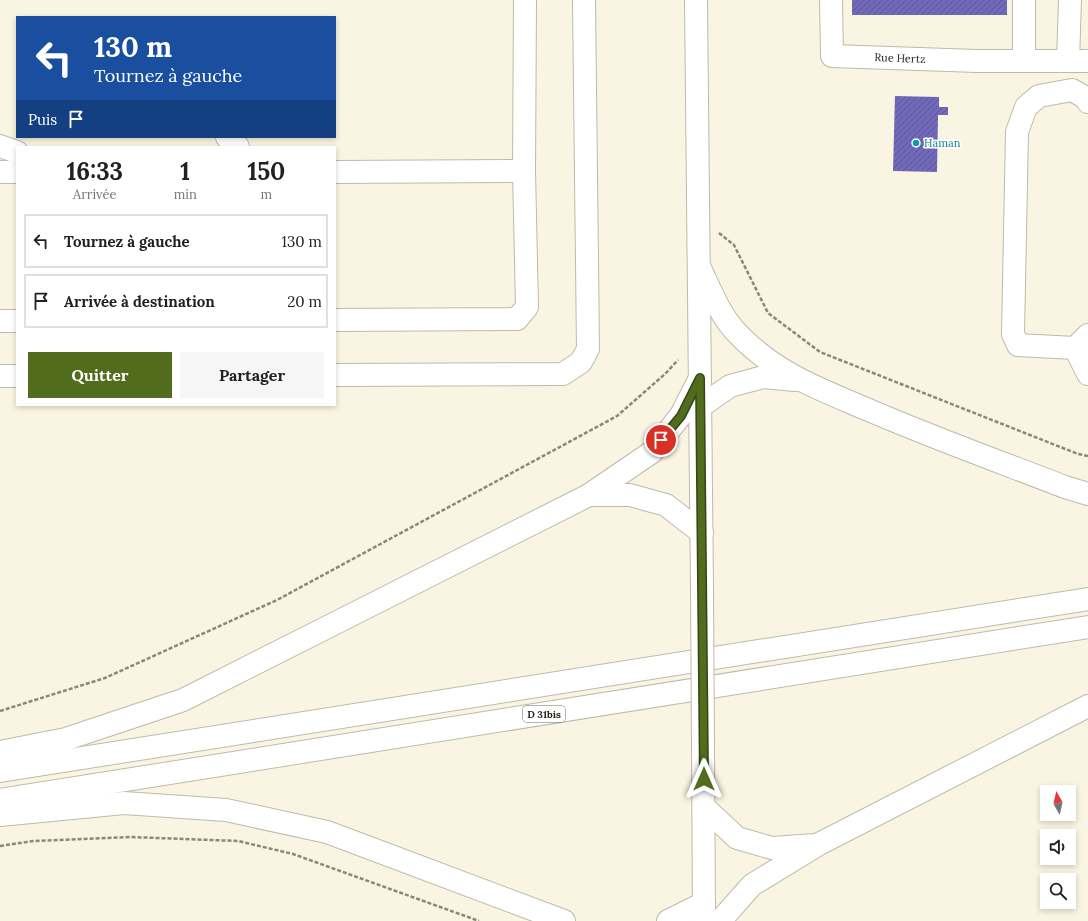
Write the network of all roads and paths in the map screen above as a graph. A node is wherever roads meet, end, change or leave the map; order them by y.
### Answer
1 (525, 0) edge
2 (584, 0) edge
3 (696, 0) edge
4 (832, 0) edge
5 (1024, 0) edge
6 (1070, 0) edge
7 (1024, 60) junction
8 (1071, 61) edge
9 (1059, 91) junction
10 (1088, 102) edge
11 (228, 138) edge
12 (0, 146) edge
13 (237, 146) edge
14 (16, 152) edge
15 (524, 171) junction
16 (0, 172) edge
17 (16, 172) edge
18 (336, 172) edge
19 (700, 218) junction
20 (699, 266) junction
21 (336, 320) edge
22 (0, 321) edge
23 (16, 321) edge
24 (700, 336) junction
25 (1082, 342) edge
26 (1088, 374) edge
27 (336, 375) edge
28 (0, 376) edge
29 (16, 376) edge
30 (700, 378) junction
31 (798, 380) junction
32 (700, 407) junction
33 (1088, 456) edge
34 (1088, 494) edge
35 (589, 495) junction
36 (702, 533) junction
37 (1088, 599) edge
38 (1088, 627) edge
39 (1088, 706) edge
40 (0, 711) edge
41 (0, 752) edge
42 (0, 771) edge
43 (0, 800) edge
44 (704, 807) junction
45 (0, 815) edge
46 (819, 844) junction
47 (0, 846) edge
48 (704, 912) edge
49 (479, 921) edge
50 (564, 921) edge
51 (668, 921) edge
52 (720, 921) edge

1 - 15 main road
2 - 27 main road
3 - 19 main road
4 - 7 main road, Rue Hertz
5 - 7 main road
6 - 8 main road
7 - 8 main road, Rue Hertz
8 - 9 main road
9 - 10 main road
9 - 25 main road
11 - 13 main road
12 - 14 main road
15 - 18 main road
15 - 21 main road
16 - 17 main road
19 - 20 main road
19 - 33 path
20 - 24 main road
20 - 31 main road
22 - 23 main road
24 - 30 main road
24 - 40 path
25 - 26 main road
28 - 29 main road
30 - 32 main road
30 - 35 main road
31 - 32 main road
31 - 34 main road
32 - 36 main road
35 - 36 main road
35 - 41 main road
36 - 44 main road, bridge
37 - 42 main road
38 - 43 main road, D 31bis
39 - 46 main road
44 - 46 main road
44 - 48 main road
45 - 50 main road
46 - 52 main road
47 - 49 path
48 - 51 main road

